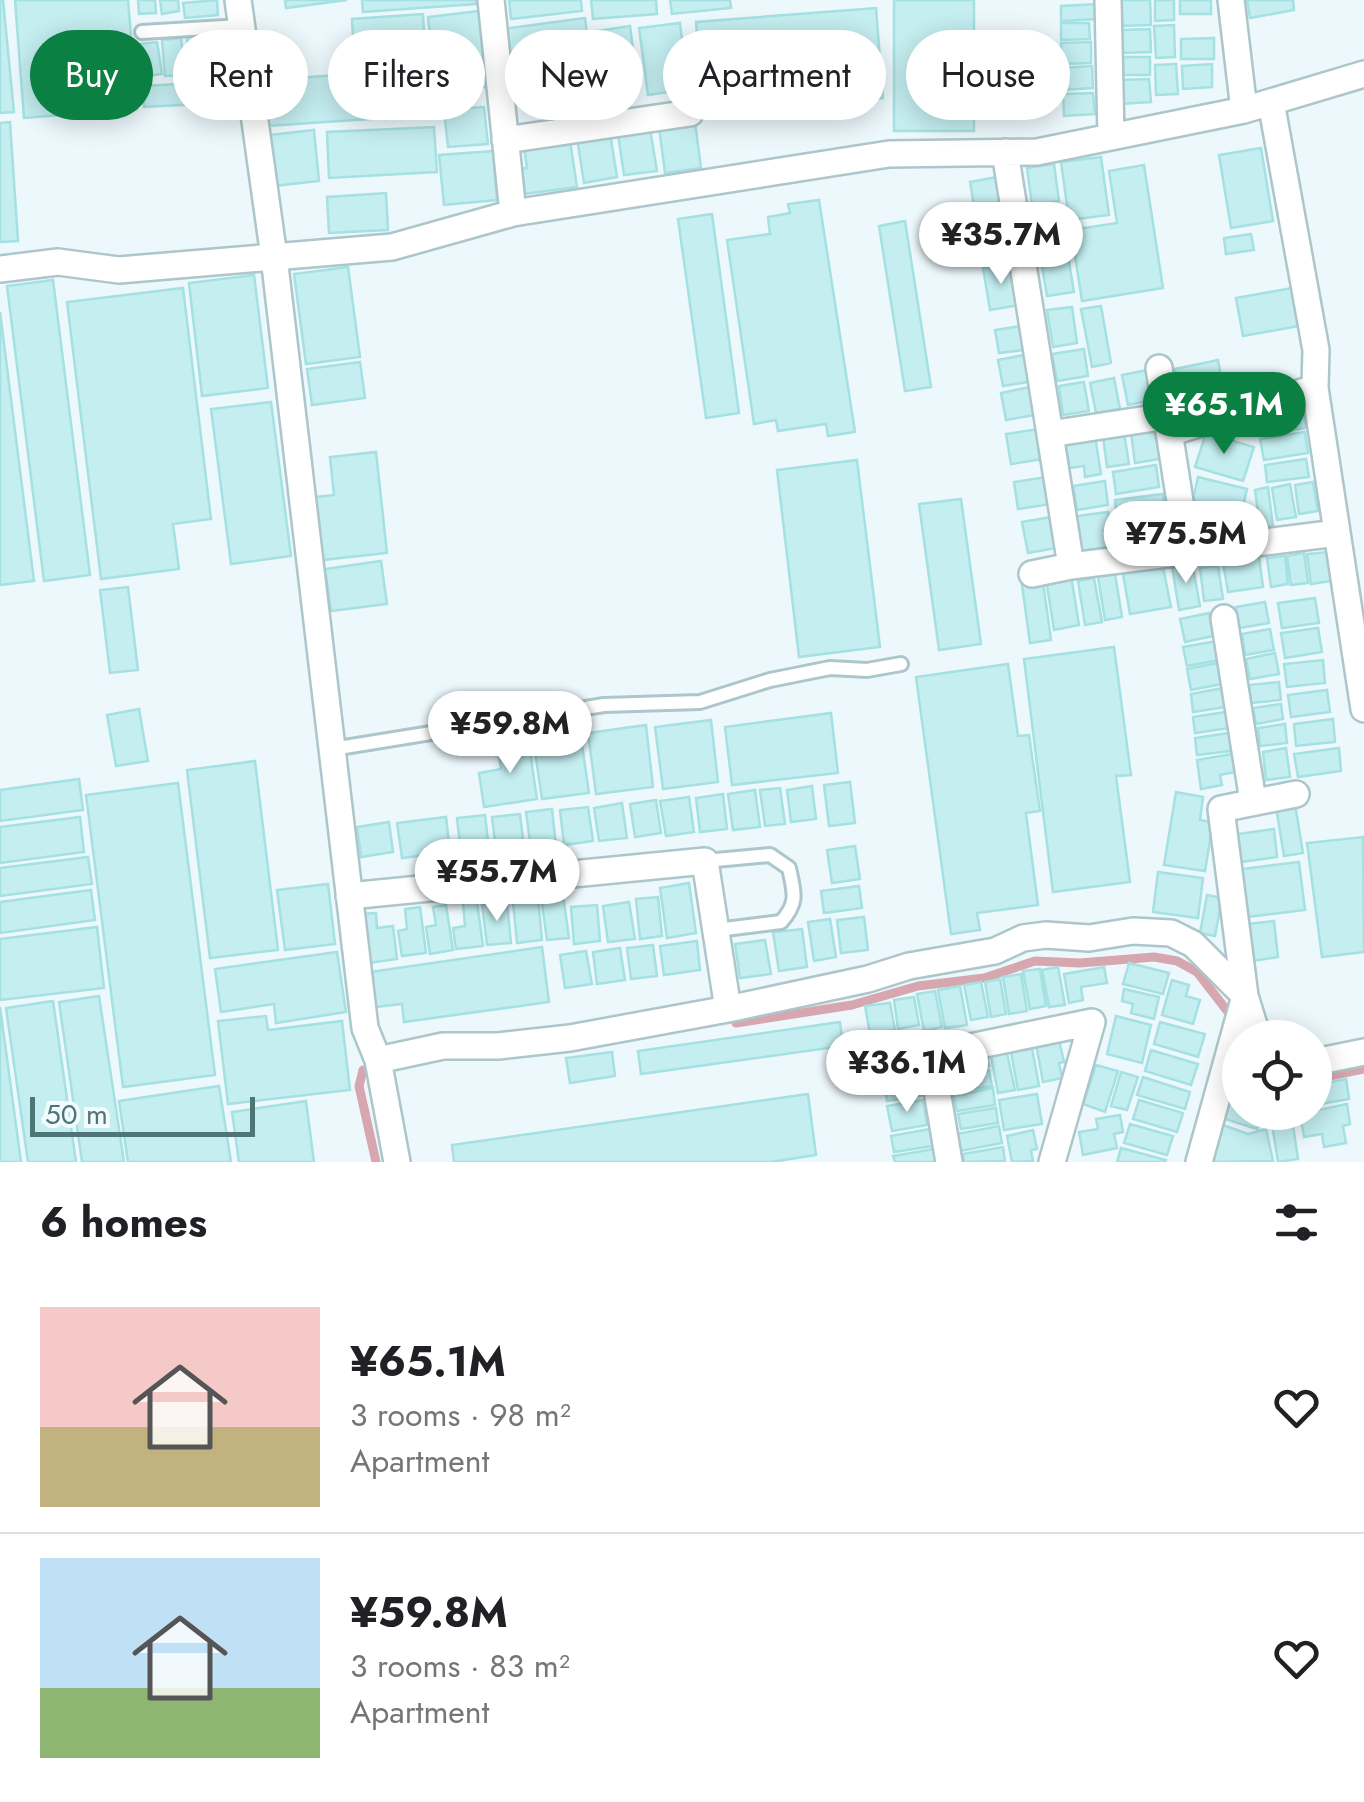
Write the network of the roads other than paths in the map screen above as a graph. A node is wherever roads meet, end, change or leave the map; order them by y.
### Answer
1 (491, 0) edge
2 (1108, 0) edge
3 (1231, 0) edge
4 (240, 13) edge
5 (152, 30) edge
6 (1364, 74) edge
7 (1271, 102) junction
8 (1244, 110) junction
9 (663, 118) edge
10 (1112, 136) junction
11 (505, 140) junction
12 (1005, 152) junction
13 (512, 213) junction
14 (274, 257) junction
15 (0, 269) edge
16 (1159, 368) dead end
17 (1315, 388) junction
18 (1168, 424) junction
19 (1050, 434) junction
20 (1337, 533) junction
21 (1188, 552) junction
22 (1071, 566) junction
23 (1032, 574) dead end
24 (1224, 618) dead end
25 (1360, 654) edge
26 (900, 664) dead end
27 (1364, 708) edge
28 (332, 749) junction
29 (1296, 794) dead end
30 (1253, 801) junction
31 (704, 861) junction
32 (349, 896) junction
33 (717, 930) junction
34 (1244, 996) junction
35 (728, 1009) junction
36 (1252, 1020) edge
37 (1364, 1052) edge
38 (1332, 1059) edge
39 (378, 1060) junction
40 (397, 1162) edge
41 (948, 1162) edge
42 (1052, 1162) edge
43 (1199, 1162) edge

1 - 11 street
2 - 10 street
3 - 8 street
4 - 5 lane
4 - 14 street
6 - 7 street
7 - 8 street
7 - 17 street
8 - 10 street
9 - 11 street
10 - 12 street
11 - 13 street
12 - 13 street
12 - 19 street
13 - 14 street
14 - 15 street
14 - 28 street
16 - 18 street
17 - 18 street
17 - 20 street
18 - 19 street
18 - 21 street
19 - 22 street
20 - 21 street
20 - 25 street
21 - 22 street
22 - 23 street
24 - 30 street
25 - 27 street
26 - 28 lane
28 - 32 street
29 - 30 street
30 - 34 street
31 - 32 street
31 - 33 street
31 - 33 lane
32 - 39 street
33 - 35 street
34 - 35 street
34 - 36 street
34 - 43 street
35 - 39 street
37 - 38 street
39 - 40 street
41 - 42 street

